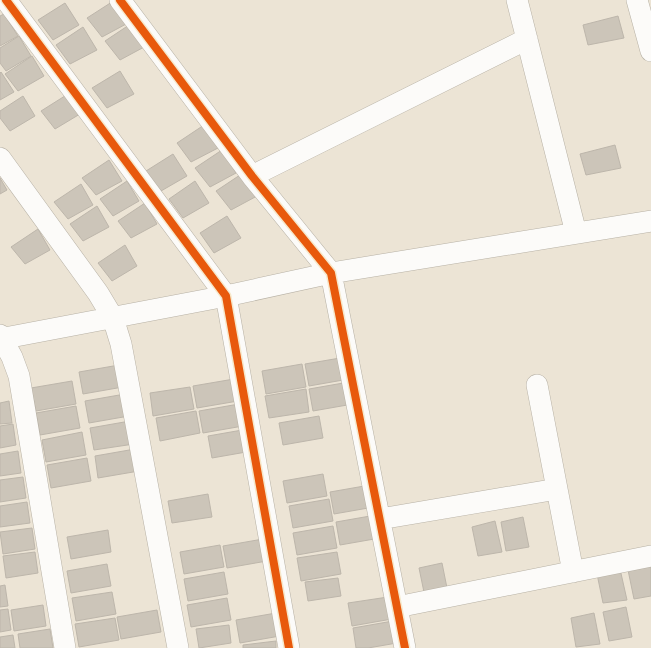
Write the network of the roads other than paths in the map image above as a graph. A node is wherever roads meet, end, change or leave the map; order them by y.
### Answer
1 (6, 0) edge
2 (120, 0) edge
3 (517, 0) edge
4 (637, 0) edge
5 (527, 39) junction
6 (651, 52) edge
7 (0, 158) edge
8 (252, 176) junction
9 (651, 221) edge
10 (576, 233) junction
11 (331, 273) junction
12 (226, 296) junction
13 (113, 318) junction
14 (1, 338) edge
15 (537, 385) dead end
16 (557, 489) junction
17 (380, 519) junction
18 (651, 556) edge
19 (573, 572) junction
20 (397, 607) junction
21 (64, 648) edge
22 (178, 648) edge
23 (289, 648) edge
24 (405, 648) edge

1 - 12 street
2 - 8 street
3 - 5 street
4 - 6 street
5 - 8 street
5 - 10 street
7 - 13 street
8 - 11 street
9 - 10 street
10 - 11 street
11 - 12 street
11 - 17 street
12 - 13 street
12 - 23 street
13 - 14 street
13 - 22 street
14 - 21 street
15 - 16 street
16 - 17 street
16 - 19 street
17 - 20 street
18 - 19 street
19 - 20 street
20 - 24 street

